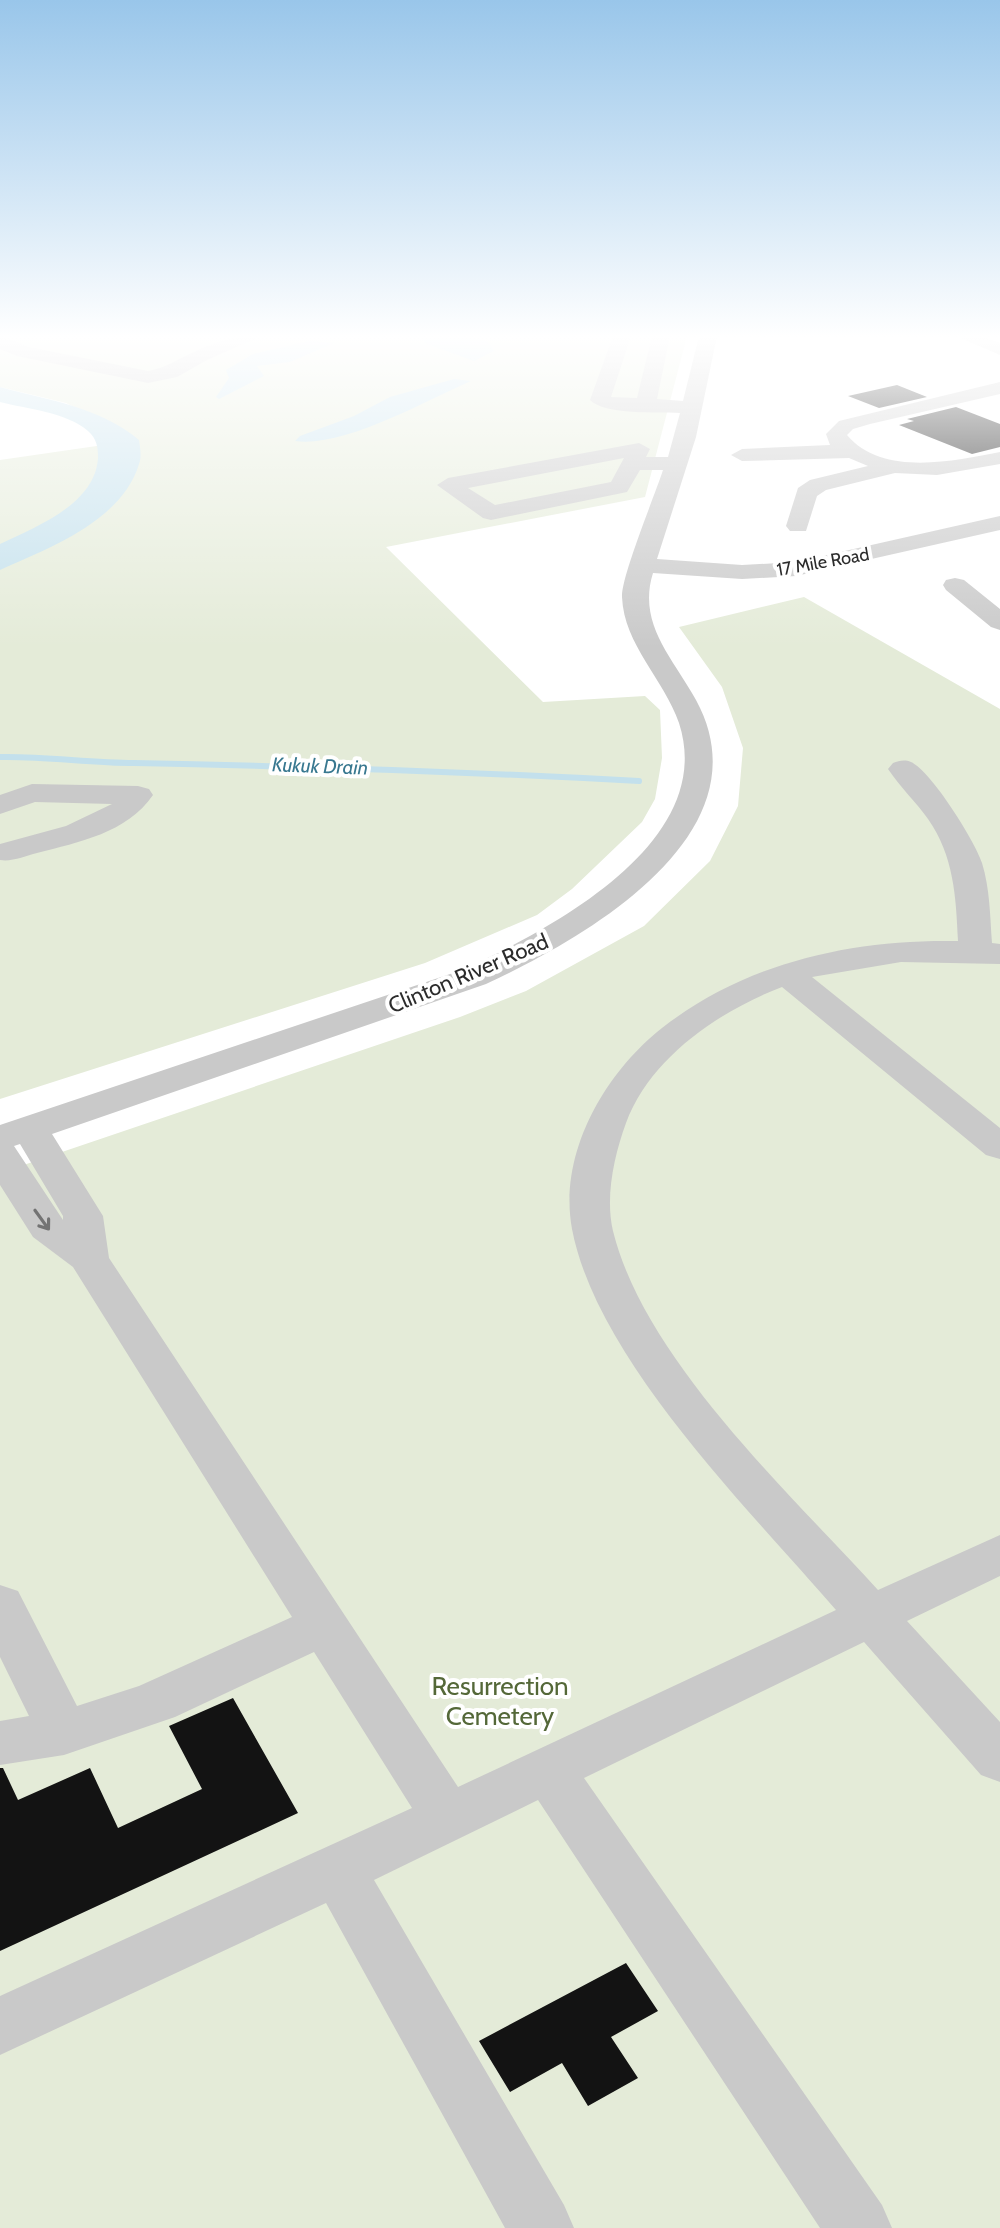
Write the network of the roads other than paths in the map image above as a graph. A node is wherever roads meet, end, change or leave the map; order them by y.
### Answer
1 (674, 440) edge
2 (683, 440) edge
3 (840, 440) edge
4 (855, 451) junction
5 (742, 455) dead end
6 (636, 456) junction
7 (1000, 458) edge
8 (893, 467) junction
9 (1000, 523) edge
10 (798, 526) dead end
11 (644, 565) junction
12 (955, 585) dead end
13 (1000, 622) edge
14 (903, 769) dead end
15 (0, 805) edge
16 (5, 852) dead end
17 (988, 952) edge
18 (787, 974) junction
19 (15, 1133) edge
20 (1000, 1147) edge
21 (0, 1154) edge
22 (88, 1258) junction
23 (1000, 1554) edge
24 (0, 1605) edge
25 (870, 1615) junction
26 (325, 1625) junction
27 (64, 1733) junction
28 (0, 1743) edge
29 (1000, 1759) edge
30 (548, 1770) junction
31 (447, 1816) junction
32 (338, 1870) junction
33 (0, 2026) edge
34 (541, 2228) edge
35 (859, 2228) edge

1 - 6 street
2 - 11 street, Clinton River Road
3 - 4 street
4 - 5 street
4 - 8 street
6 - 6 street
7 - 8 street
8 - 10 street
9 - 11 street, 17 Mile Road
11 - 19 street, Clinton River Road
12 - 13 street
14 - 17 street
15 - 16 street
17 - 18 street
18 - 20 street
18 - 25 street
19 - 22 street
21 -> 22 street
22 - 26 street
23 - 25 street
24 - 27 street
25 - 29 street
25 - 30 street
26 - 27 street
26 - 31 street
27 - 28 street
30 - 31 street
30 - 35 street
31 - 32 street
32 - 33 street
32 - 34 street

